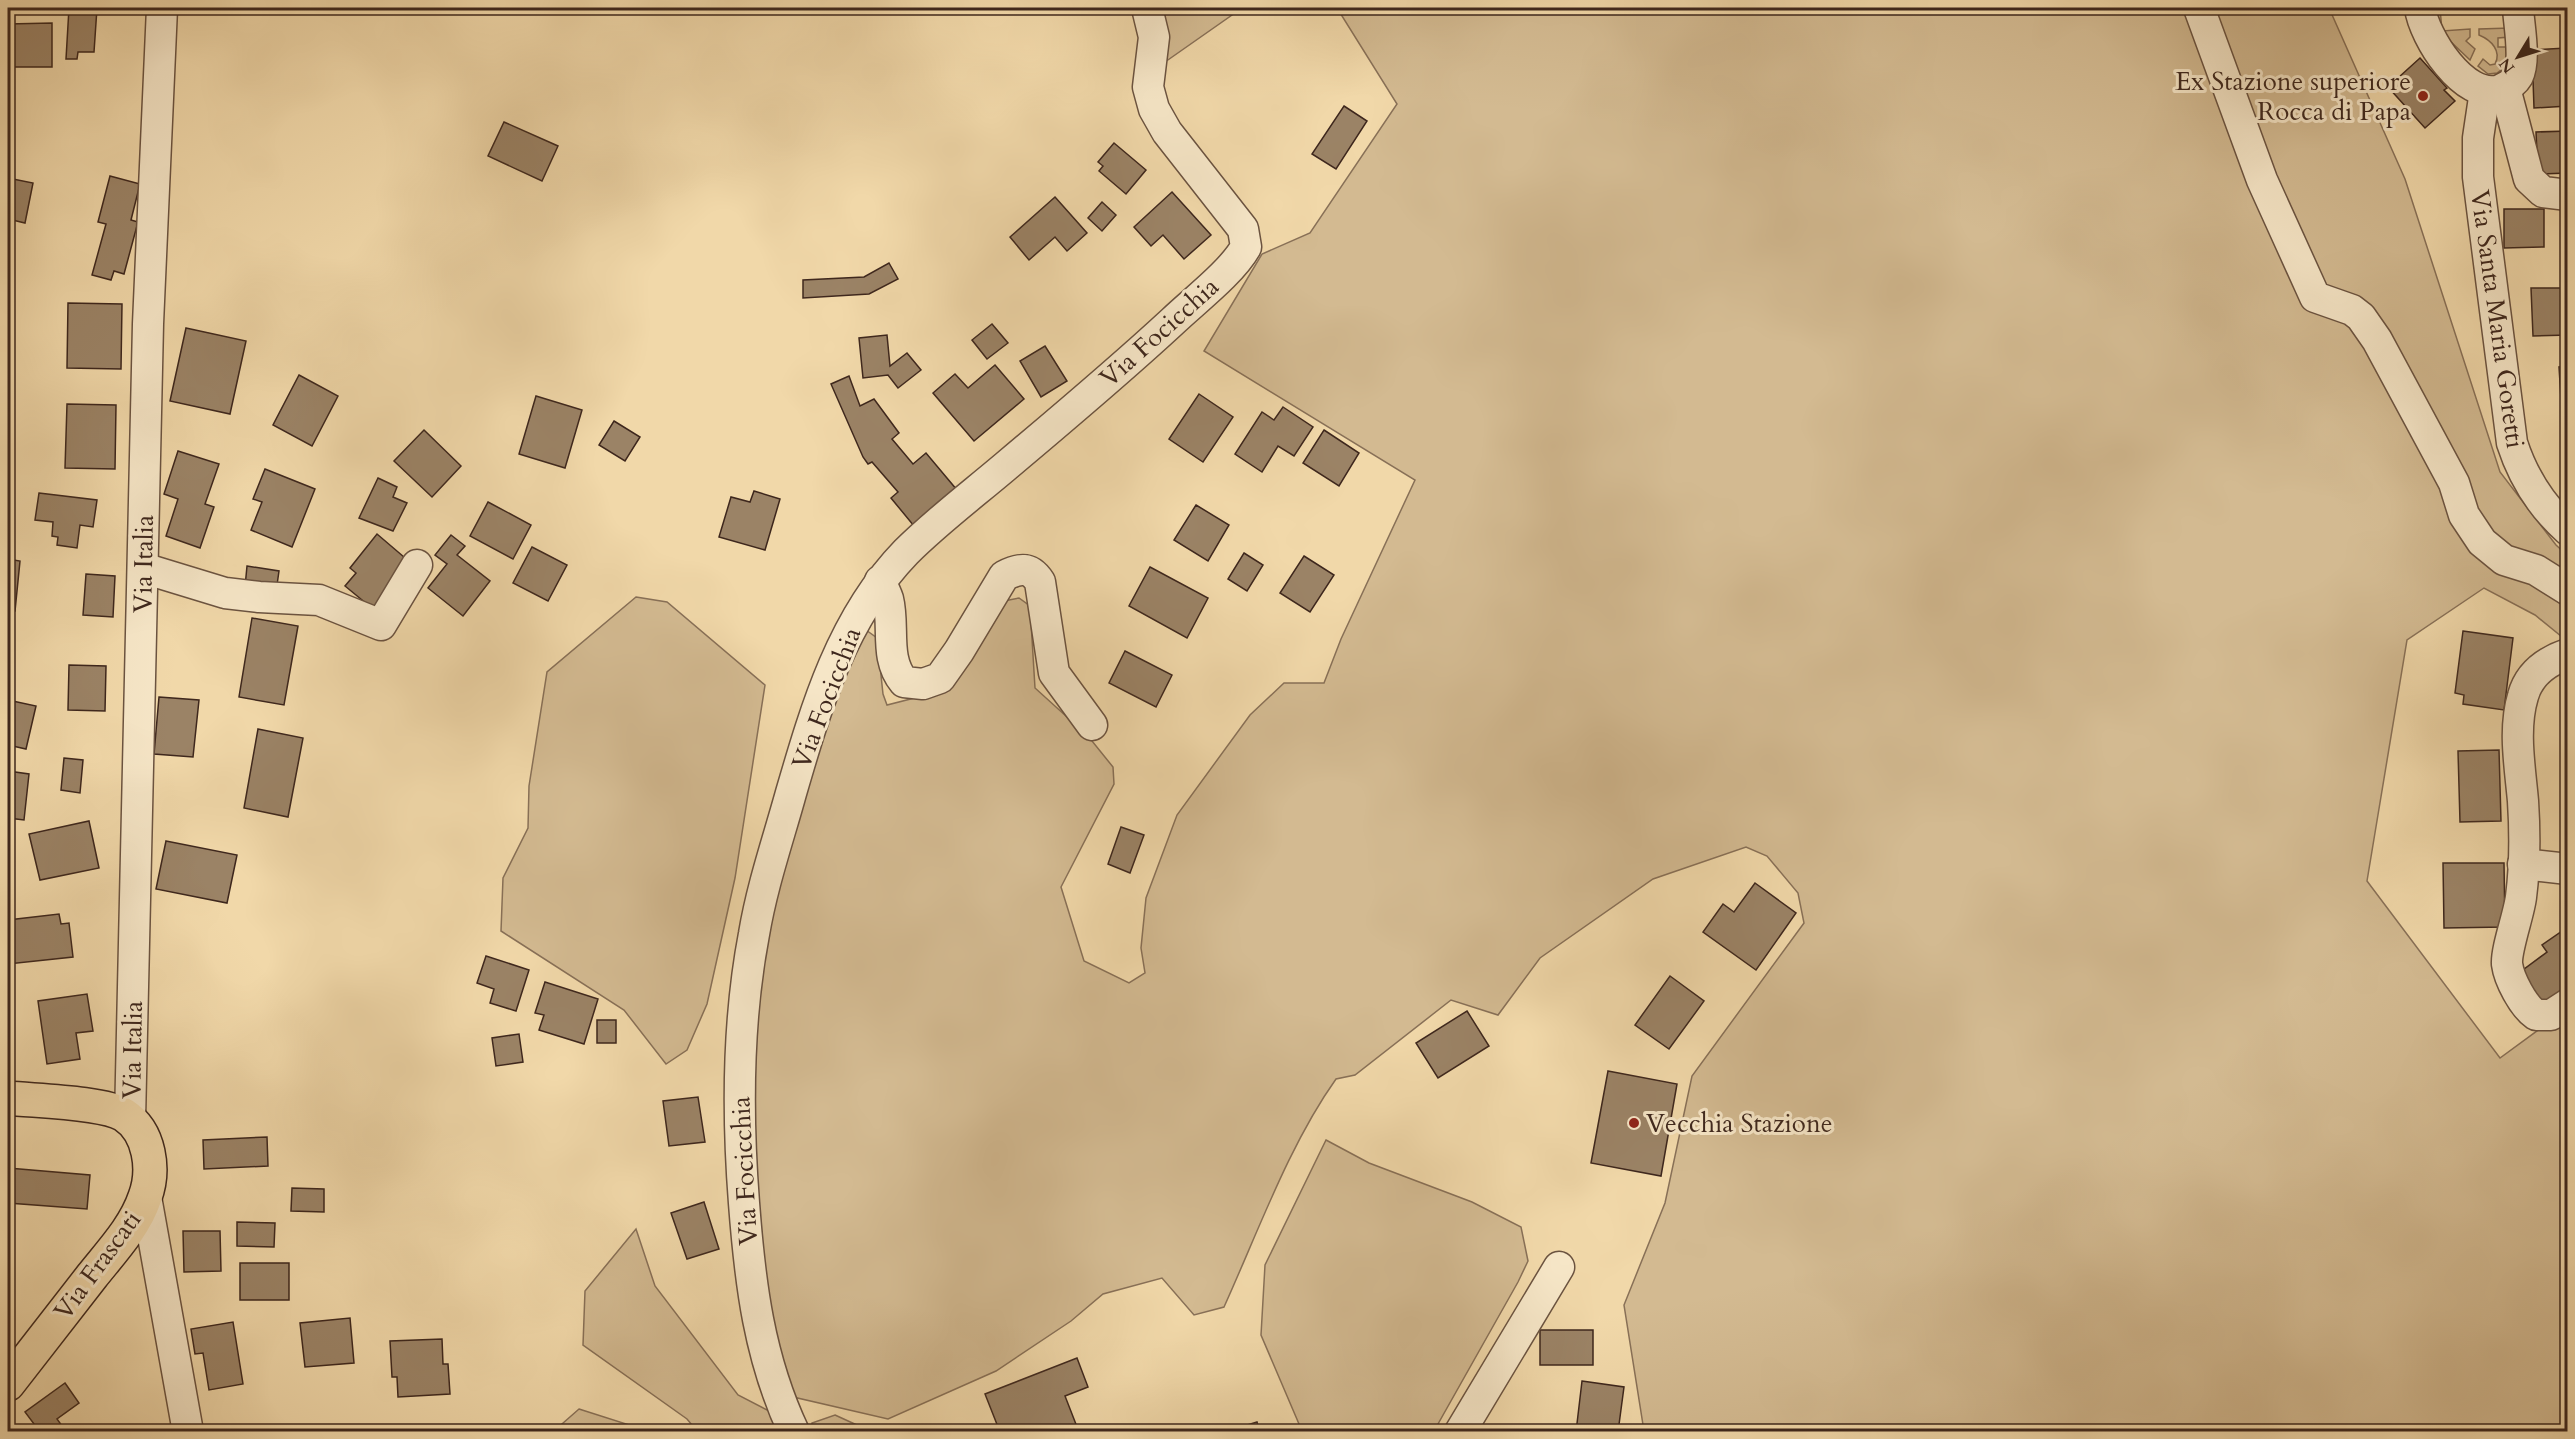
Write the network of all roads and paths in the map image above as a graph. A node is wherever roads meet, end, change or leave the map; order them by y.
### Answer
1 (162, 8) edge
2 (1147, 8) edge
3 (2199, 8) edge
4 (2420, 8) edge
5 (2518, 8) edge
6 (2495, 89) junction
7 (2568, 195) edge
8 (2568, 531) edge
9 (417, 565) dead end
10 (143, 568) junction
11 (880, 581) junction
12 (2568, 590) edge
13 (2568, 654) edge
14 (1092, 725) dead end
15 (2523, 864) junction
16 (2568, 869) edge
17 (2568, 1004) edge
18 (8, 1098) edge
19 (130, 1120) junction
20 (146, 1197) junction
21 (1559, 1267) dead end
22 (8, 1384) edge
23 (188, 1431) edge
24 (794, 1431) edge
25 (1460, 1431) edge

1 - 10 street, Via Italia
2 - 11 street, Via Focicchia
3 - 12 street
4 - 6 street
5 - 6 street
6 - 7 street
6 - 8 street, Via Santa Maria Goretti
9 - 10 street
10 - 19 street, Via Italia
11 - 14 street
11 - 24 street, Via Focicchia
13 - 15 street
15 - 16 street
15 - 17 street
18 - 19 main road
19 - 20 main road, Via Frascati
20 - 22 main road, Via Frascati
20 - 23 street
21 - 25 street

